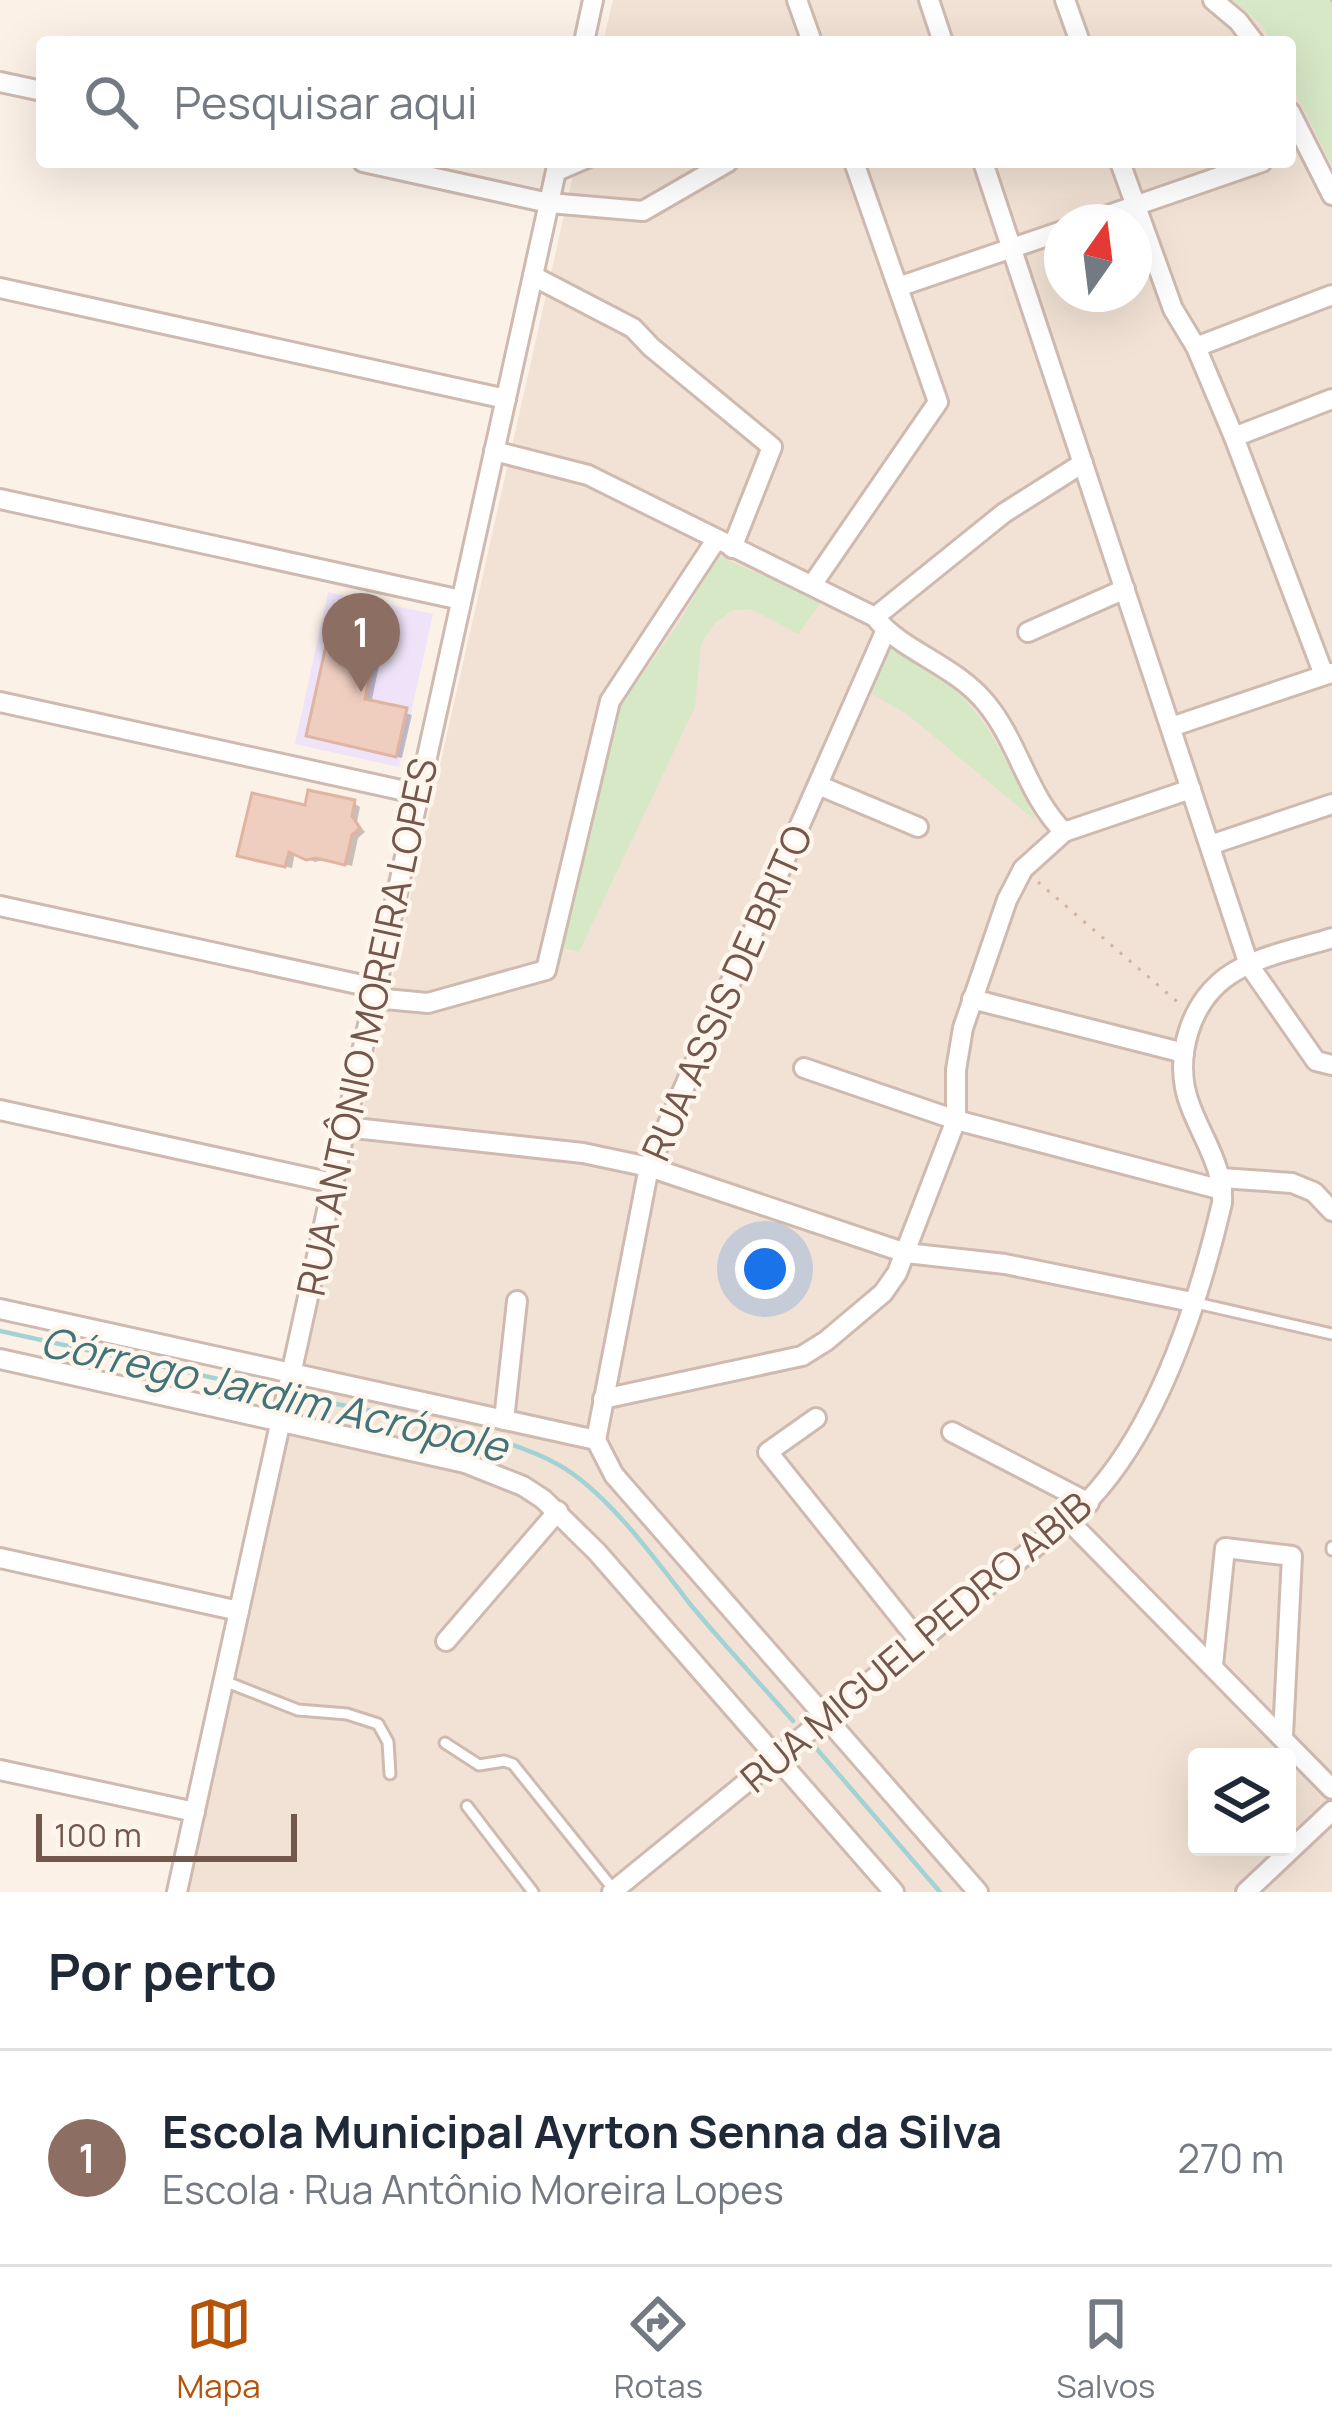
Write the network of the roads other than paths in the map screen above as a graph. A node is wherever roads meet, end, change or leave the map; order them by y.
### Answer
1 (593, 0) edge
2 (797, 0) edge
3 (929, 0) edge
4 (1066, 0) edge
5 (1213, 0) edge
6 (585, 36) edge
7 (810, 36) edge
8 (942, 36) edge
9 (1078, 36) edge
10 (1249, 36) edge
11 (0, 82) edge
12 (36, 90) edge
13 (1299, 149) edge
14 (390, 168) edge
15 (718, 168) edge
16 (856, 168) edge
17 (985, 168) edge
18 (1122, 168) edge
19 (1245, 168) edge
20 (556, 170) edge
21 (1332, 195) edge
22 (549, 203) junction
23 (1134, 204) edge
24 (1141, 204) edge
25 (1044, 237) edge
26 (1012, 248) junction
27 (1152, 252) edge
28 (533, 276) junction
29 (898, 287) junction
30 (0, 288) edge
31 (1332, 295) edge
32 (1196, 347) junction
33 (506, 399) junction
34 (1332, 399) edge
35 (1234, 437) junction
36 (494, 451) junction
37 (1083, 463) junction
38 (0, 499) edge
39 (724, 544) junction
40 (812, 585) junction
41 (1125, 589) junction
42 (461, 600) junction
43 (880, 624) junction
44 (1028, 632) dead end
45 (1328, 674) edge
46 (0, 702) edge
47 (1171, 727) junction
48 (818, 785) junction
49 (1191, 790) junction
50 (419, 794) junction
51 (1332, 804) edge
52 (918, 826) dead end
53 (1064, 832) junction
54 (1210, 844) junction
55 (0, 906) edge
56 (1332, 938) edge
57 (1250, 965) junction
58 (375, 993) junction
59 (972, 999) junction
60 (1184, 1053) junction
61 (1332, 1065) edge
62 (804, 1068) dead end
63 (0, 1110) edge
64 (956, 1120) junction
65 (346, 1127) junction
66 (649, 1168) junction
67 (333, 1183) junction
68 (1222, 1184) junction
69 (1332, 1211) edge
70 (906, 1252) junction
71 (517, 1300) dead end
72 (1192, 1302) junction
73 (0, 1309) edge
74 (1332, 1334) edge
75 (0, 1358) edge
76 (291, 1373) junction
77 (603, 1399) junction
78 (816, 1418) dead end
79 (281, 1420) junction
80 (504, 1420) junction
81 (952, 1432) dead end
82 (596, 1440) junction
83 (1089, 1503) junction
84 (558, 1511) junction
85 (1068, 1520) junction
86 (0, 1558) edge
87 (239, 1611) junction
88 (446, 1641) dead end
89 (919, 1641) junction
90 (1213, 1665) junction
91 (224, 1681) junction
92 (826, 1718) junction
93 (1282, 1735) junction
94 (445, 1743) dead end
95 (776, 1758) junction
96 (0, 1770) edge
97 (390, 1774) dead end
98 (1332, 1789) edge
99 (466, 1806) dead end
100 (1332, 1811) edge
101 (195, 1812) junction
102 (613, 1891) edge
103 (177, 1892) edge
104 (533, 1892) edge
105 (893, 1892) edge
106 (978, 1892) edge
107 (1246, 1892) edge

1 - 6 street
2 - 7 street
3 - 8 street
4 - 9 street
5 - 10 street
11 - 12 street
13 - 21 street
14 - 22 street
15 - 22 street
16 - 29 street
17 - 26 street
18 - 23 street
19 - 24 street
20 - 22 street, RUA ANTÔNIO MOREIRA LOPES
22 - 28 street, RUA ANTÔNIO MOREIRA LOPES
25 - 26 street
26 - 29 street
26 - 37 street
27 - 32 street
28 - 33 street, RUA ANTÔNIO MOREIRA LOPES
28 - 39 street
29 - 40 street
30 - 33 street
31 - 32 street
32 - 35 street
33 - 36 street, RUA ANTÔNIO MOREIRA LOPES
34 - 35 street
35 - 45 street
36 - 39 street
36 - 42 street, RUA ANTÔNIO MOREIRA LOPES
37 - 41 street
37 - 43 street, RUA ASSIS DE BRITO
38 - 42 street
39 - 40 street
39 - 58 street
40 - 43 street
41 - 44 street
41 - 47 street
42 - 50 street, RUA ANTÔNIO MOREIRA LOPES
43 - 48 street, RUA ASSIS DE BRITO
43 - 53 street
45 - 47 street
46 - 50 street
47 - 49 street
48 - 52 street
48 - 66 street, RUA ASSIS DE BRITO
49 - 53 street
49 - 54 street
50 - 58 street, RUA ANTÔNIO MOREIRA LOPES
51 - 54 street
53 - 59 street
54 - 57 street
55 - 58 street
56 - 57 street
57 - 60 street
57 - 61 street
58 - 65 street, RUA ANTÔNIO MOREIRA LOPES
59 - 60 street
59 - 64 street
60 - 68 street
62 - 64 street
63 - 67 street
64 - 68 street
64 - 70 street
65 - 66 street
65 - 67 street, RUA ANTÔNIO MOREIRA LOPES
66 - 70 street
66 - 77 street, RUA ASSIS DE BRITO
67 - 76 street, RUA ANTÔNIO MOREIRA LOPES
68 - 69 street
68 - 72 street, RUA MIGUEL PEDRO ABIB
70 - 72 street
70 - 77 street
71 - 80 street
72 - 74 lane
72 - 83 street, RUA MIGUEL PEDRO ABIB
73 - 76 street
75 - 79 street
76 - 79 street, RUA ANTÔNIO MOREIRA LOPES
76 - 80 street
77 - 82 street, RUA ASSIS DE BRITO
78 - 89 street
79 - 84 street
79 - 87 street, RUA ANTÔNIO MOREIRA LOPES
80 - 82 street
81 - 83 street
82 - 92 street
83 - 85 street, RUA MIGUEL PEDRO ABIB
84 - 88 street
84 - 95 street
85 - 89 street, RUA MIGUEL PEDRO ABIB
85 - 90 street
86 - 87 street
87 - 91 street, RUA ANTÔNIO MOREIRA LOPES
89 - 92 street, RUA MIGUEL PEDRO ABIB
90 - 93 street
90 - 93 street
91 - 97 lane
91 - 101 street, RUA ANTÔNIO MOREIRA LOPES
92 - 95 street, RUA MIGUEL PEDRO ABIB
92 - 106 street
93 - 98 street
94 - 102 lane
95 - 102 street, RUA MIGUEL PEDRO ABIB
95 - 105 street
96 - 101 street
99 - 104 lane
100 - 107 street
101 - 103 street, RUA ANTÔNIO MOREIRA LOPES

